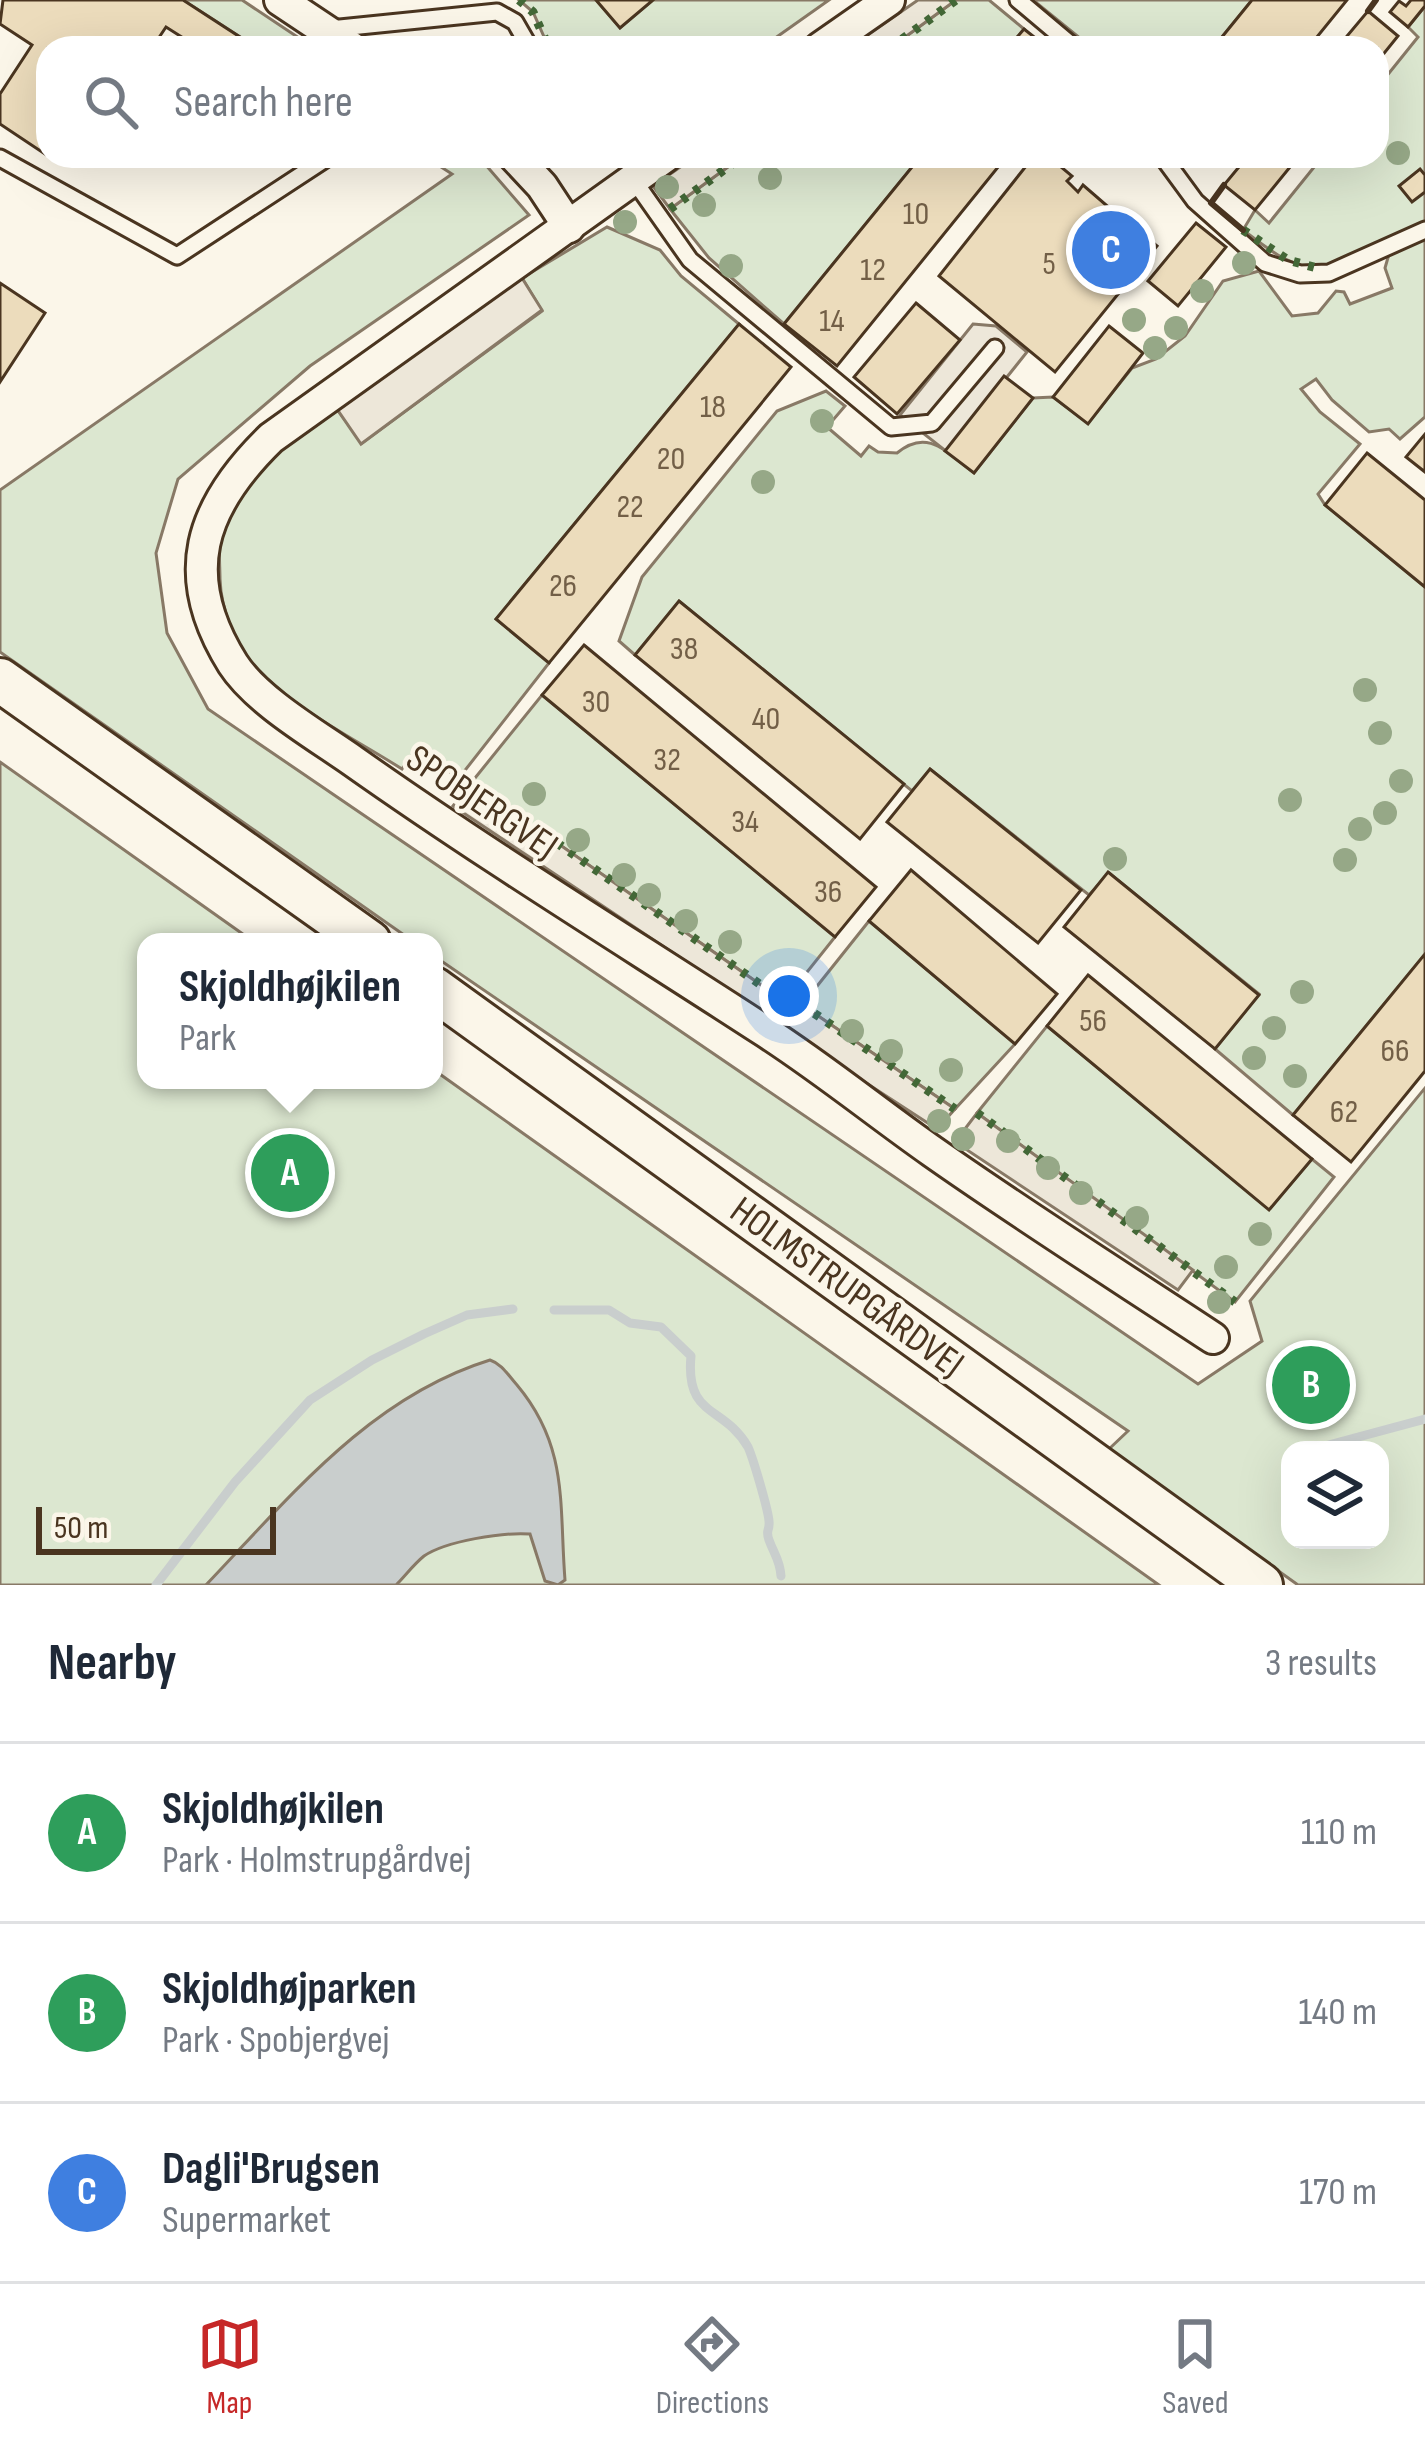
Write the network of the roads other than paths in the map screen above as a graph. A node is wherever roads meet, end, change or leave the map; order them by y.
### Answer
1 (889, 0) edge
2 (1018, 0) edge
3 (284, 1) edge
4 (325, 30) junction
5 (334, 36) edge
6 (523, 36) edge
7 (837, 36) edge
8 (1062, 36) edge
9 (0, 158) edge
10 (312, 168) edge
11 (525, 168) edge
12 (649, 168) edge
13 (1171, 168) edge
14 (633, 179) junction
15 (569, 226) junction
16 (1425, 230) edge
17 (995, 348) dead end
18 (0, 680) edge
19 (356, 933) edge
20 (443, 995) edge
21 (1213, 1338) dead end
22 (1261, 1585) edge

1 - 7 street
2 - 8 lane
3 - 4 street
4 - 5 street
4 - 6 lane
9 - 10 lane
11 - 15 street
12 - 14 street, SPOBJERGVEJ
13 - 16 lane
14 - 15 street, SPOBJERGVEJ
14 - 17 lane
15 - 21 street, SPOBJERGVEJ
18 - 19 street
20 - 22 street, HOLMSTRUPGÅRDVEJ

